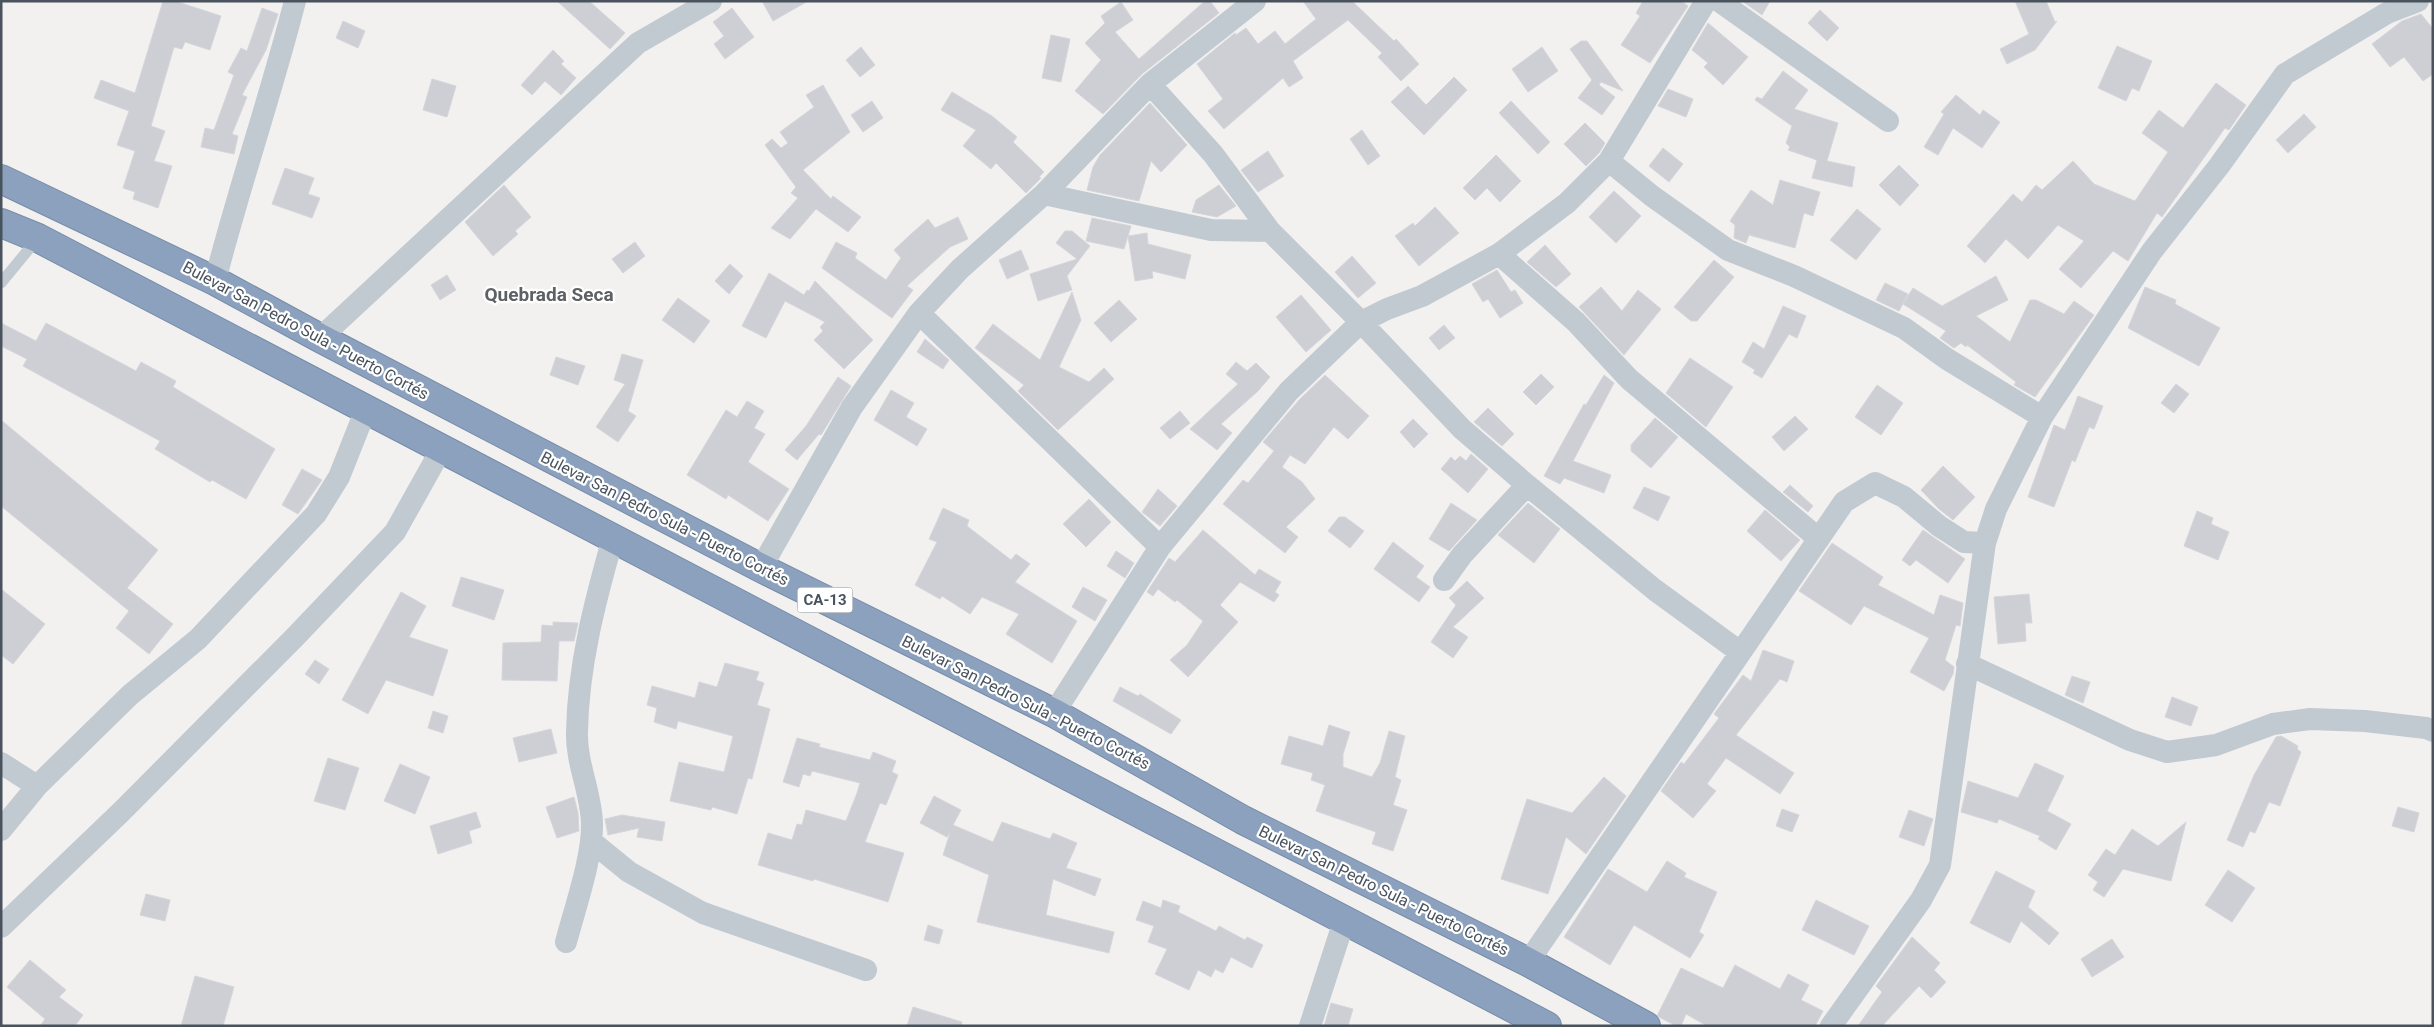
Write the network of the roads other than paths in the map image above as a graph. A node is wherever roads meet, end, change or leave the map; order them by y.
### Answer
1 (295, 1) edge
2 (711, 1) edge
3 (1255, 1) edge
4 (1706, 1) edge
5 (1718, 1) edge
6 (2418, 1) edge
7 (1150, 84) junction
8 (1888, 121) dead end
9 (1609, 161) junction
10 (1, 179) edge
11 (1044, 194) junction
12 (1, 223) edge
13 (1270, 231) junction
14 (38, 238) junction
15 (1499, 254) junction
16 (215, 281) junction
17 (1, 283) edge
18 (919, 313) junction
19 (1362, 322) junction
20 (320, 338) junction
21 (366, 409) junction
22 (2042, 417) junction
23 (442, 448) junction
24 (1527, 485) junction
25 (613, 538) junction
26 (1819, 539) junction
27 (1984, 543) junction
28 (1160, 547) junction
29 (761, 568) junction
30 (1444, 580) dead end
31 (1740, 652) junction
32 (1967, 664) junction
33 (1054, 713) junction
34 (2433, 731) edge
35 (1, 763) edge
36 (37, 786) junction
37 (1, 830) edge
38 (591, 841) junction
39 (1344, 921) junction
40 (1, 927) edge
41 (566, 942) dead end
42 (1528, 962) junction
43 (866, 970) dead end
44 (1310, 1026) edge
45 (1547, 1026) edge
46 (1646, 1026) edge
47 (1831, 1026) edge

1 - 16 street
2 - 20 street
3 - 7 street
4 - 9 street
5 - 8 street
6 - 22 street
7 - 11 street
7 - 13 street
9 - 15 street
9 - 22 street
10 - 16 highway, Bulevar San Pedro Sula - Puerto Cortés / CA-13
11 - 13 street
11 - 18 street
12 - 14 highway, CA-13
13 - 19 street
14 - 17 lane
14 - 21 highway, CA-13
15 - 19 street
15 - 26 street
16 - 20 highway, Bulevar San Pedro Sula - Puerto Cortés / CA-13
18 - 28 street
18 - 29 street
19 - 24 street
19 - 28 street
20 - 29 highway, Bulevar San Pedro Sula - Puerto Cortés / CA-13
21 - 23 highway, CA-13
21 - 36 street
22 - 27 street
23 - 25 highway, CA-13
23 - 40 street
24 - 30 street
24 - 31 street
25 - 38 street
25 - 39 highway, CA-13
26 - 27 street
26 - 31 street
27 - 32 street
28 - 33 street
29 - 33 highway, Bulevar San Pedro Sula - Puerto Cortés / CA-13
31 - 42 street
32 - 34 street
32 - 47 street
33 - 42 highway, Bulevar San Pedro Sula - Puerto Cortés / CA-13
35 - 36 street
36 - 37 street
38 - 41 street
38 - 43 street
39 - 44 street
39 - 45 highway, CA-13
42 - 46 highway, Bulevar San Pedro Sula - Puerto Cortés / CA-13

